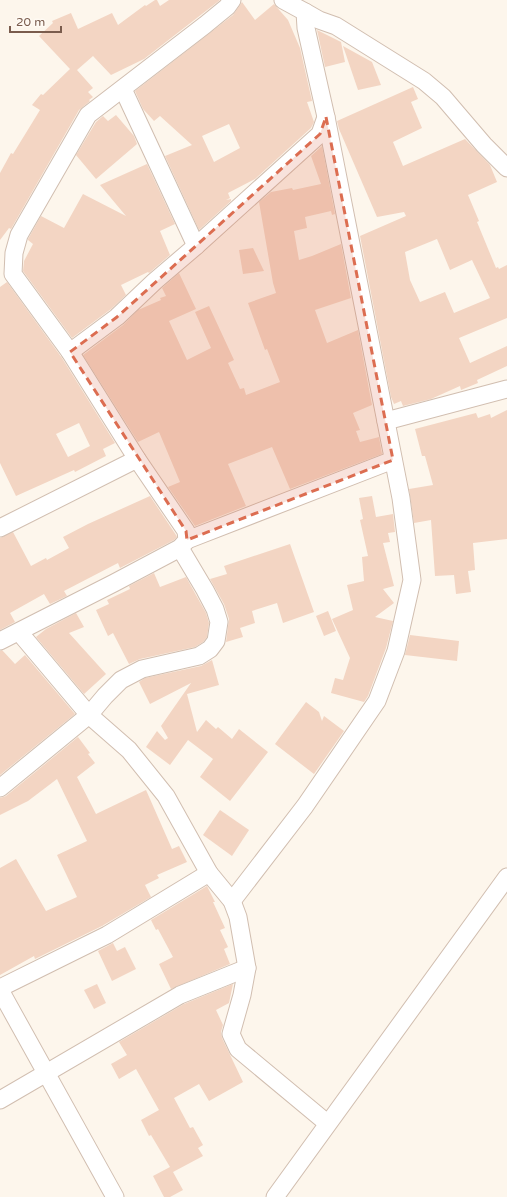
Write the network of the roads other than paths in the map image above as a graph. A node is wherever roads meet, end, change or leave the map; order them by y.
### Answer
1 (232, 0) edge
2 (283, 0) edge
3 (305, 12) junction
4 (123, 89) junction
5 (326, 117) junction
6 (507, 168) edge
7 (196, 246) junction
8 (7, 257) edge
9 (70, 352) junction
10 (507, 389) edge
11 (386, 421) junction
12 (137, 459) junction
13 (393, 460) junction
14 (0, 528) edge
15 (183, 544) junction
16 (19, 632) junction
17 (1, 639) edge
18 (90, 715) junction
19 (0, 788) edge
20 (209, 873) junction
21 (507, 877) edge
22 (232, 902) junction
23 (247, 968) junction
24 (0, 989) edge
25 (46, 1072) junction
26 (0, 1100) edge
27 (327, 1123) junction
28 (115, 1197) edge
29 (275, 1197) edge

1 - 4 street
2 - 3 street
3 - 5 street
3 - 6 street
4 - 7 street
4 - 8 street
5 - 7 street
5 - 11 street
7 - 9 street
8 - 9 street
9 - 12 street
10 - 11 street
11 - 13 street
12 - 14 street
12 - 15 street
13 - 15 street
13 - 22 street
15 - 16 street
15 - 18 street
16 - 17 street
16 - 18 street
18 - 19 street
18 - 20 street
20 - 22 street
20 - 24 street
21 - 27 street
22 - 23 street
23 - 25 street
23 - 27 street
24 - 25 street
25 - 26 street
25 - 28 street
27 - 29 street

